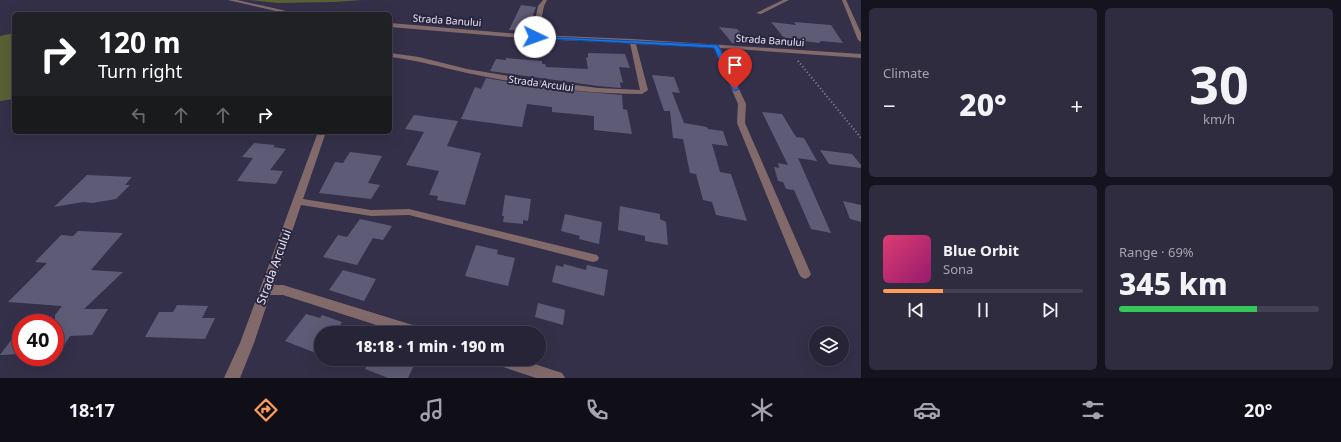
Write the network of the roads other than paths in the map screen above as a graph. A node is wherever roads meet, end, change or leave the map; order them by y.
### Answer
1 (230, 0) edge
2 (545, 0) edge
3 (787, 0) edge
4 (844, 0) edge
5 (287, 12) edge
6 (759, 13) dead end
7 (392, 25) edge
8 (535, 37) junction
9 (861, 40) edge
10 (632, 41) junction
11 (716, 46) junction
12 (392, 55) edge
13 (861, 56) edge
14 (321, 134) edge
15 (297, 201) junction
16 (593, 258) dead end
17 (805, 274) dead end
18 (266, 290) junction
19 (397, 326) edge
20 (520, 366) edge
21 (232, 378) edge
22 (557, 378) edge

1 - 5 street
2 - 8 street
3 - 6 street
4 - 9 street
7 - 8 street, Strada Banului
8 - 10 street, Strada Banului
10 - 11 street, Strada Banului
10 - 12 street, Strada Arcului
11 - 13 street, Strada Banului
11 - 17 street
14 - 15 street, Strada Arcului
15 - 16 street
15 - 18 street, Strada Arcului
18 - 19 street
18 - 21 street, Strada Arcului
20 - 22 street

